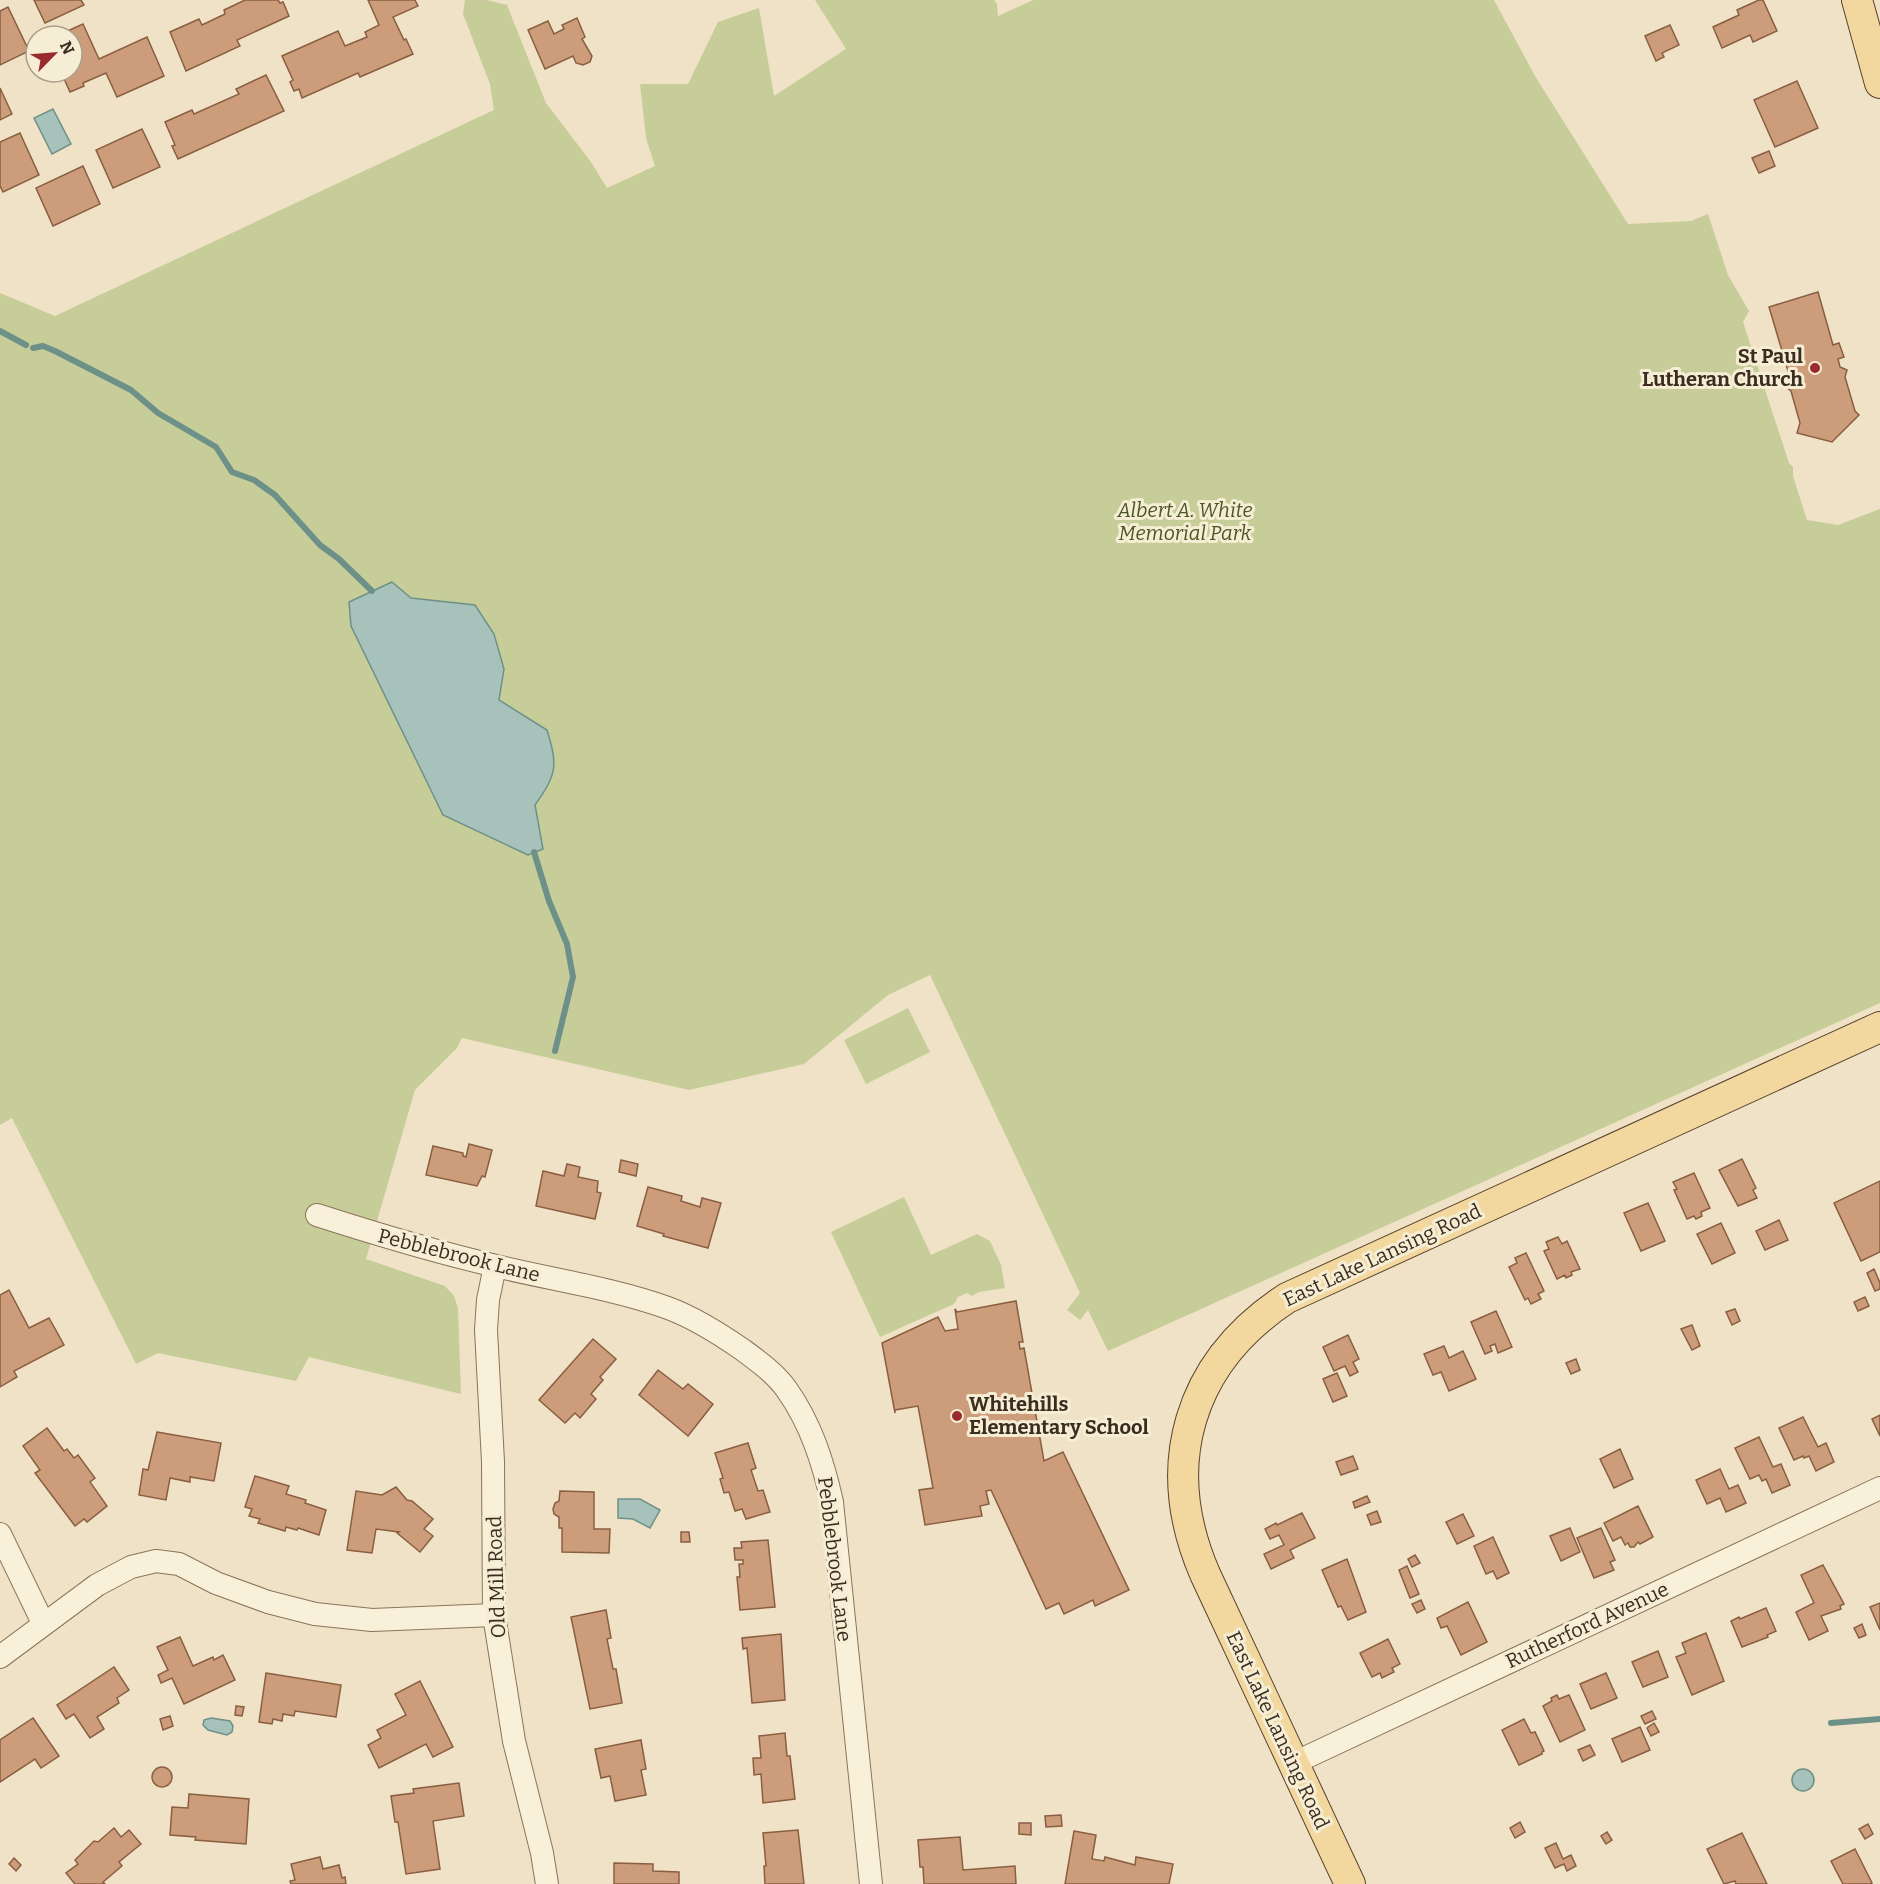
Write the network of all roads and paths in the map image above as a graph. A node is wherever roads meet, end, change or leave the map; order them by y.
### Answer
1 (1857, 0) edge
2 (1880, 83) edge
3 (1880, 1027) edge
4 (317, 1215) dead end
5 (495, 1266) junction
6 (1880, 1488) edge
7 (0, 1534) edge
8 (494, 1615) junction
9 (43, 1623) junction
10 (0, 1657) edge
11 (1294, 1763) junction
12 (547, 1884) edge
13 (871, 1884) edge
14 (1350, 1884) edge

1 - 2 main road
3 - 11 main road, East Lake Lansing Road
4 - 5 street, Pebblebrook Lane
5 - 8 street, Old Mill Road
5 - 13 street, Pebblebrook Lane
6 - 11 street, Rutherford Avenue
7 - 9 street
8 - 9 street
8 - 12 street, Old Mill Road
9 - 10 street
11 - 14 main road, East Lake Lansing Road

